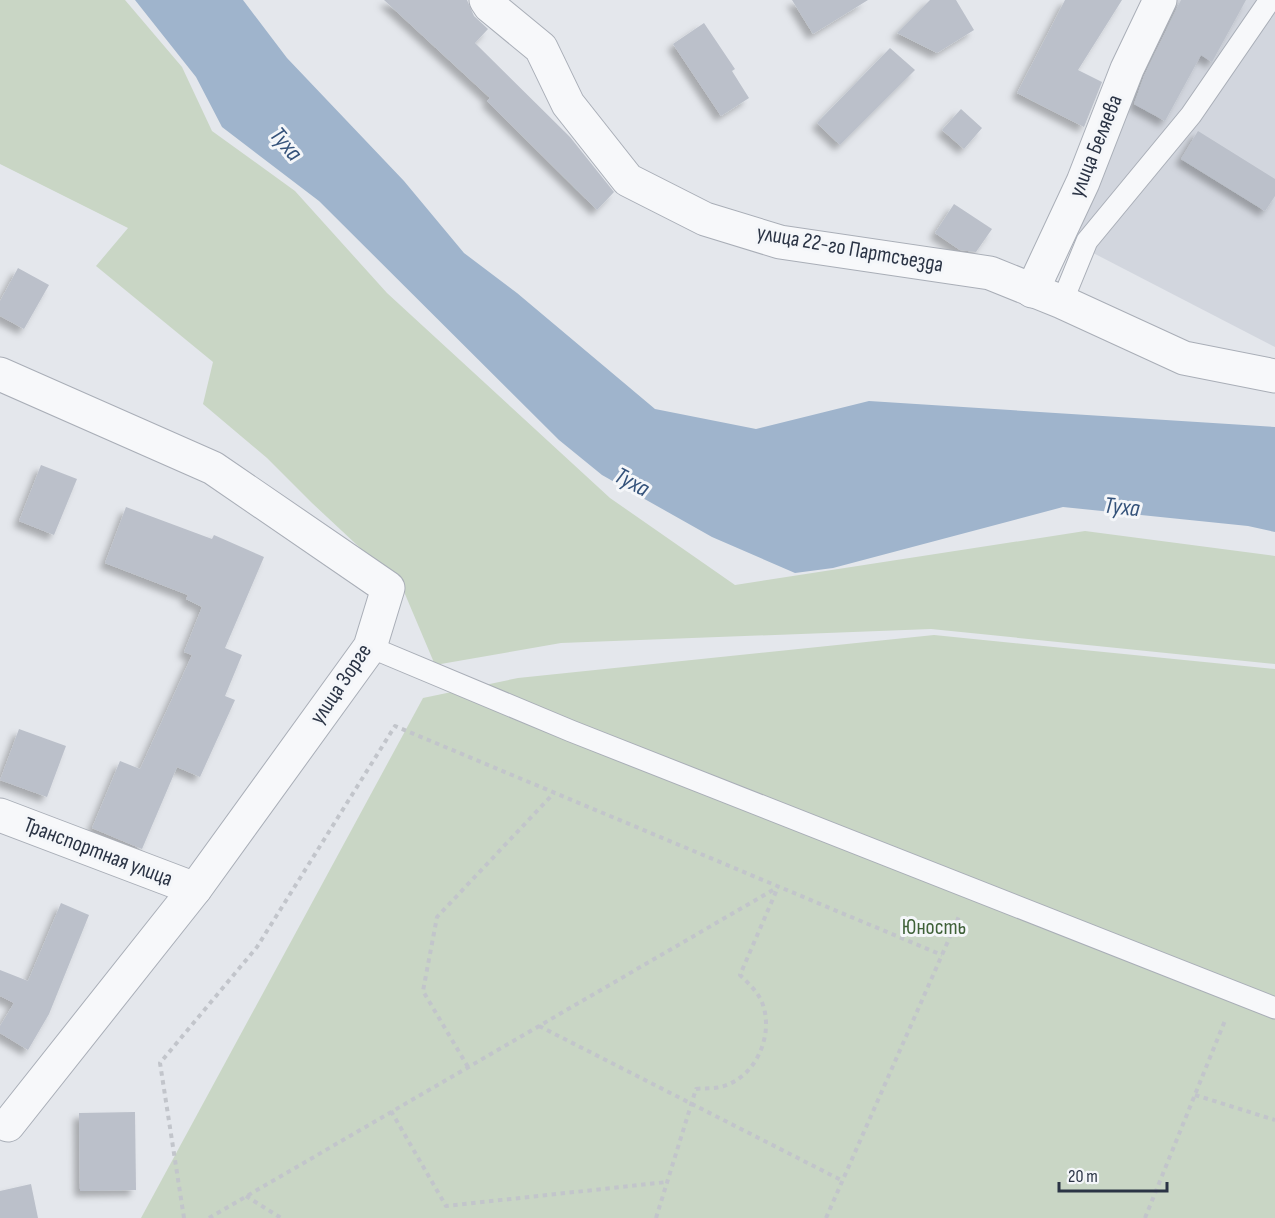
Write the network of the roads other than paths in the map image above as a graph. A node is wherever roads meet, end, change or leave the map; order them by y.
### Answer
1 (486, 0) edge
2 (1160, 0) edge
3 (1270, 0) edge
4 (1047, 297) junction
5 (0, 374) edge
6 (1275, 376) edge
7 (370, 647) junction
8 (0, 815) edge
9 (195, 889) junction
10 (1275, 1008) edge
11 (8, 1125) dead end

1 - 4 street, улица 22-го Партсъезда
2 - 4 street, улица Беляева
3 - 4 lane
4 - 6 street, улица 22-го Партсъезда
5 - 7 street, улица Зорге
7 - 9 street, улица Зорге
7 - 10 lane
8 - 9 street, Транспортная улица
9 - 11 street, улица Зорге

